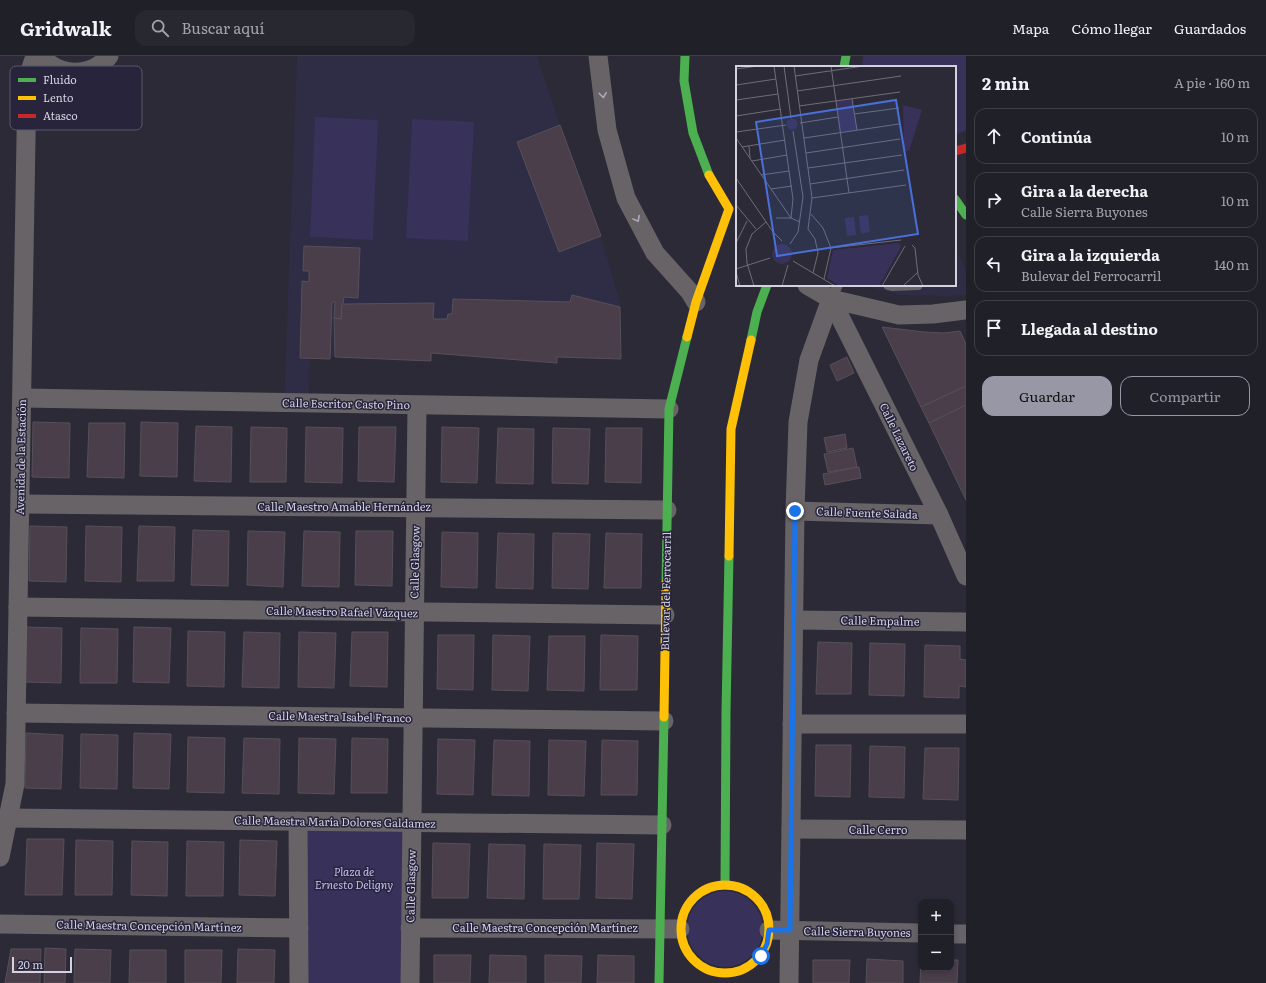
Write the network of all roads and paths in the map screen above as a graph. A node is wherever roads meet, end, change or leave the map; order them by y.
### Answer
1 (34, 56) edge
2 (41, 56) edge
3 (109, 56) edge
4 (598, 56) edge
5 (685, 56) edge
6 (846, 56) edge
7 (32, 66) edge
8 (52, 66) edge
9 (98, 66) edge
10 (844, 66) edge
11 (27, 130) edge
12 (966, 148) edge
13 (956, 151) edge
14 (956, 200) edge
15 (733, 214) edge
16 (966, 215) edge
17 (767, 286) edge
18 (811, 286) edge
19 (834, 292) edge
20 (696, 302) junction
21 (966, 310) edge
22 (23, 398) junction
23 (417, 406) junction
24 (669, 409) junction
25 (20, 504) junction
26 (416, 508) junction
27 (667, 510) junction
28 (795, 511) junction
29 (938, 515) junction
30 (966, 576) edge
31 (18, 608) junction
32 (414, 613) junction
33 (665, 616) junction
34 (794, 620) junction
35 (966, 622) edge
36 (16, 714) junction
37 (413, 718) junction
38 (664, 722) junction
39 (792, 724) junction
40 (966, 724) edge
41 (7, 818) junction
42 (298, 821) junction
43 (412, 822) junction
44 (662, 825) junction
45 (791, 829) junction
46 (966, 830) edge
47 (0, 856) edge
48 (726, 885) junction
49 (0, 924) edge
50 (299, 928) junction
51 (410, 928) junction
52 (660, 928) junction
53 (680, 929) junction
54 (769, 930) junction
55 (790, 930) junction
56 (918, 933) edge
57 (954, 934) edge
58 (966, 934) edge
59 (724, 978) edge
60 (299, 983) edge
61 (410, 983) edge
62 (659, 983) edge
63 (789, 983) edge

1 - 7 street, Avenida de la Estación
2 - 8 street
3 - 9 street
4 -> 20 street
5 - 15 street
6 - 10 street
11 - 22 street, Avenida de la Estación
12 - 13 street
14 - 16 street
15 - 20 street, Bulevar del Ferrocarril
17 - 48 street
18 - 19 street
19 - 21 street
19 - 28 street
19 - 29 street, Calle Lazareto
20 - 24 street, Bulevar del Ferrocarril
22 - 23 street, Calle Escritor Casto Pino
22 - 25 street, Avenida de la Estación
23 - 24 street, Calle Escritor Casto Pino
23 - 26 street, Calle Glasgow
24 - 27 street, Bulevar del Ferrocarril
25 - 26 street, Calle Maestro Amable Hernández
25 - 31 street, Avenida de la Estación
26 - 27 street, Calle Maestro Amable Hernández
26 - 32 street, Calle Glasgow
27 - 33 street, Bulevar del Ferrocarril
28 - 29 street, Calle Fuente Salada
28 - 34 street
29 - 30 street, Calle Lazareto
31 - 32 street, Calle Maestro Rafael Vázquez
31 - 36 street, Avenida de la Estación
32 - 33 street, Calle Maestro Rafael Vázquez
32 - 37 street, Calle Glasgow
33 - 38 street, Bulevar del Ferrocarril
34 - 35 street, Calle Empalme
34 - 39 street
36 - 37 street, Calle Maestra Isabel Franco
36 - 41 street, Avenida de la Estación
37 - 38 street, Calle Maestra Isabel Franco
37 - 43 street, Calle Glasgow
38 - 44 street, Bulevar del Ferrocarril
39 - 40 street
39 - 45 street
41 - 42 street, Calle Maestra María Dolores Galdamez
41 - 47 street, Avenida de la Estación
42 - 43 street, Calle Maestra María Dolores Galdamez
42 - 50 street
43 - 44 street, Calle Maestra María Dolores Galdamez
43 - 51 street, Calle Glasgow
44 - 52 street, Bulevar del Ferrocarril
45 - 46 street, Calle Cerro
45 - 55 street
48 - 53 street
48 - 54 street
49 - 50 street, Calle Maestra Concepción Martínez
50 - 60 street
51 - 52 street, Calle Maestra Concepción Martínez
51 - 61 street, Calle Glasgow
52 - 53 street, Calle Maestra Concepción Martínez
52 - 62 street, Bulevar del Ferrocarril
53 - 59 street
54 - 55 street, Calle Sierra Buyones
54 - 59 street
55 - 56 street, Calle Sierra Buyones
55 - 63 street
57 - 58 street

